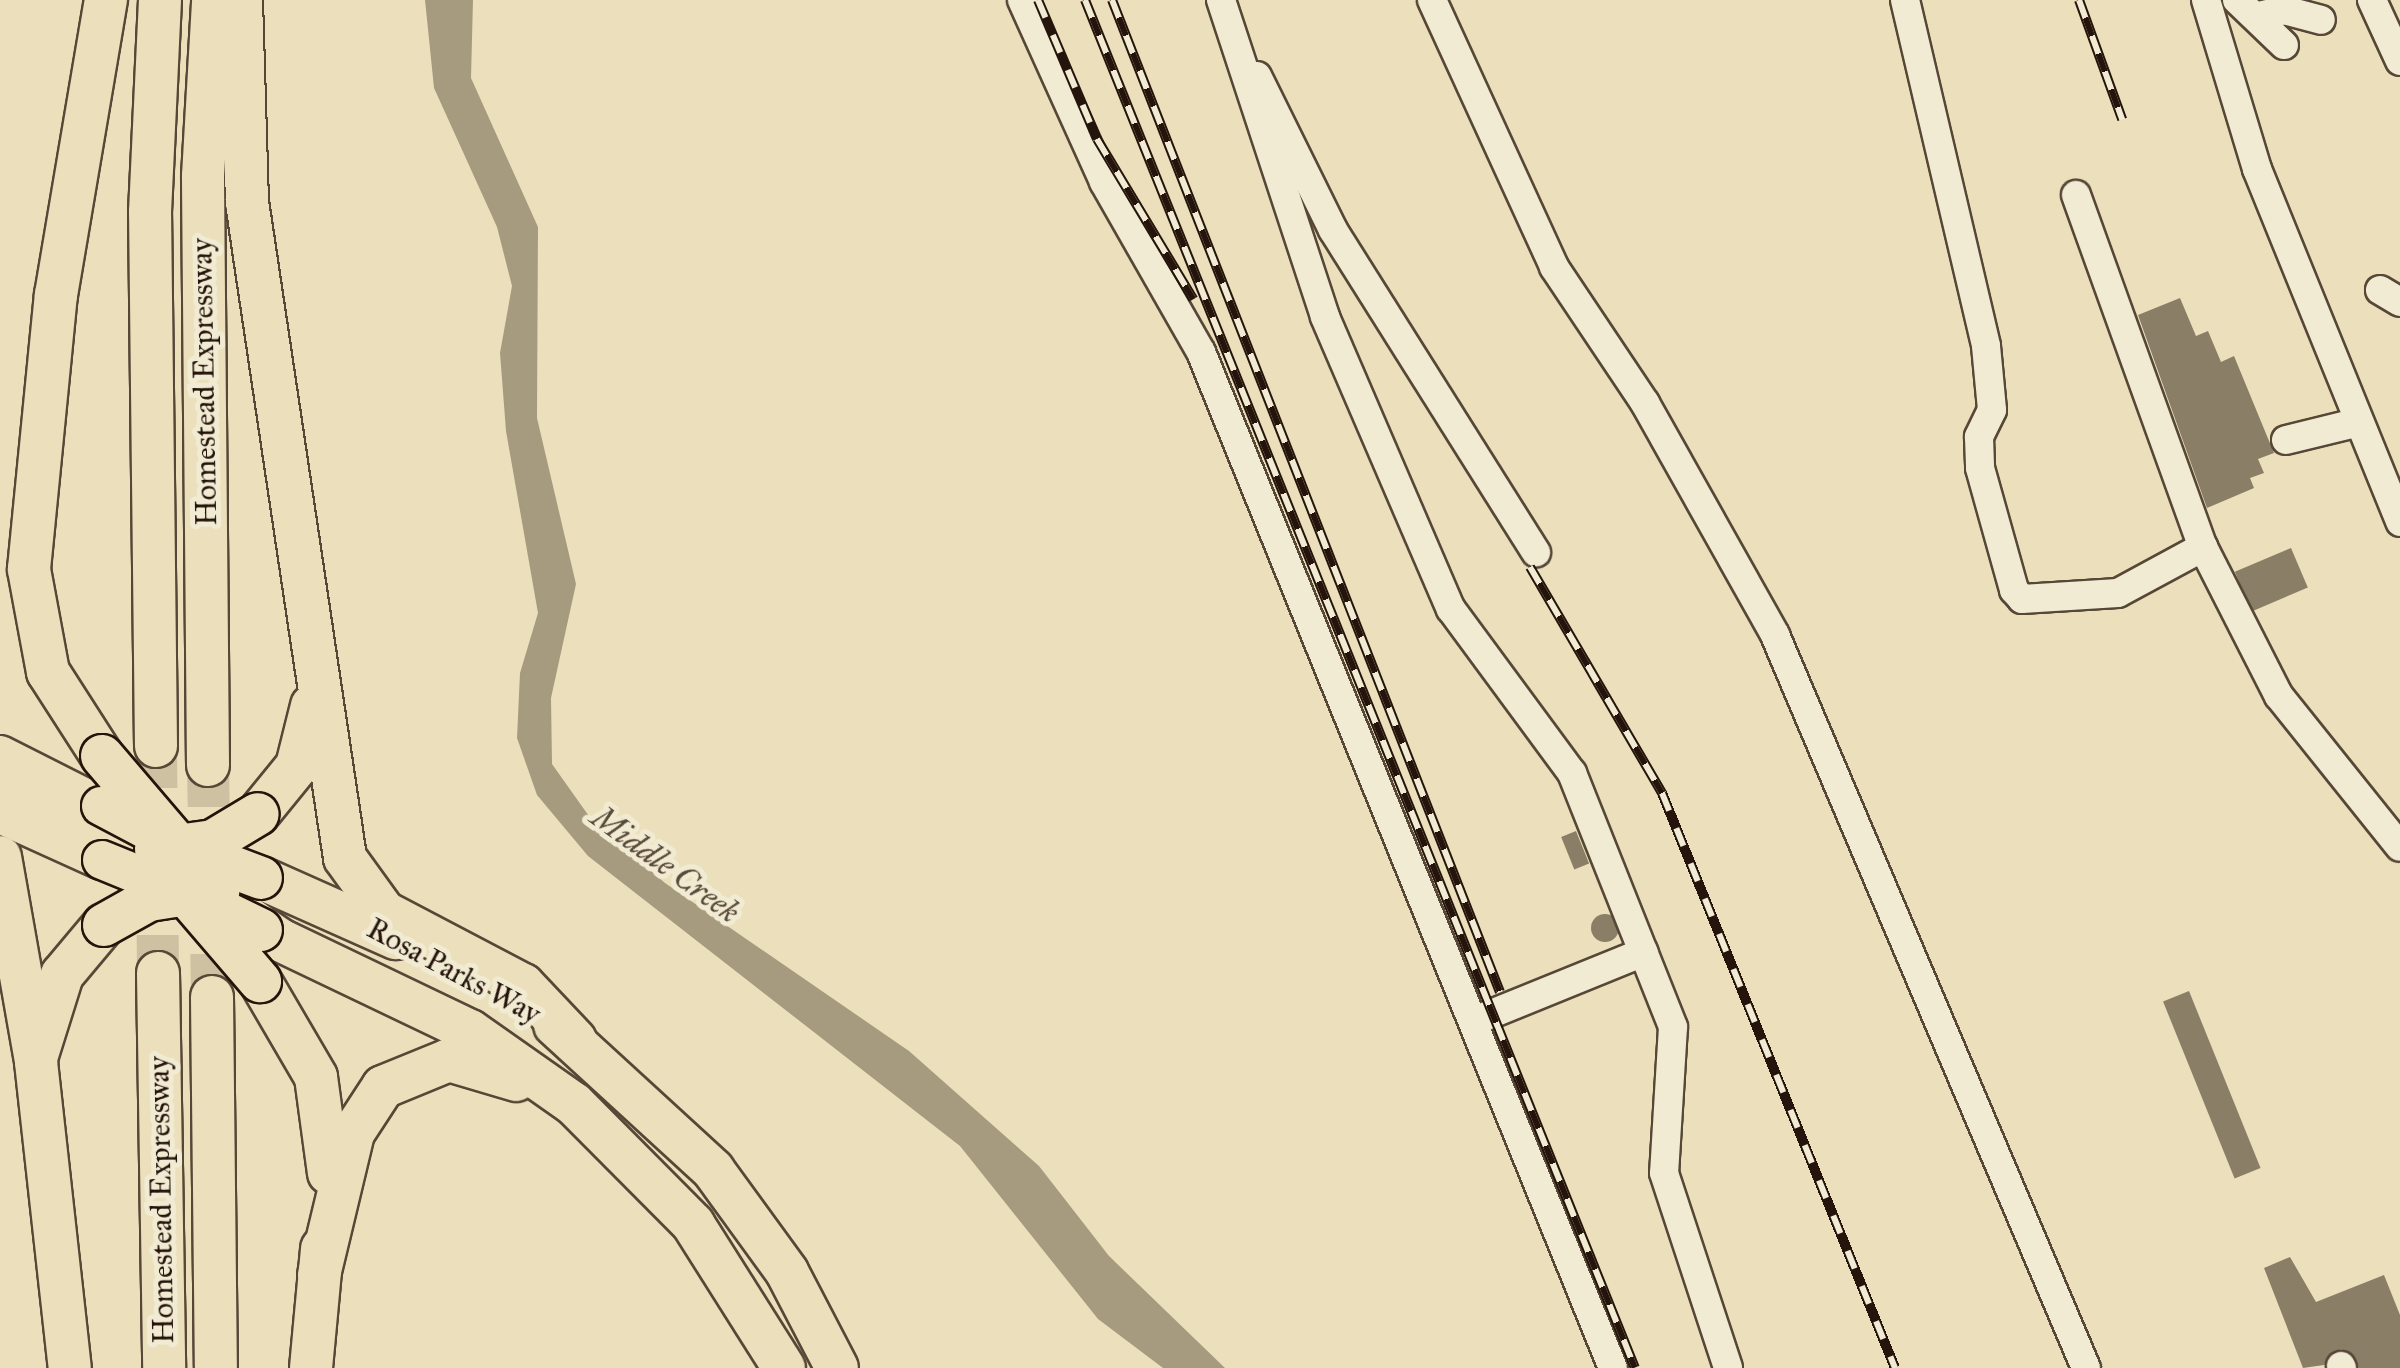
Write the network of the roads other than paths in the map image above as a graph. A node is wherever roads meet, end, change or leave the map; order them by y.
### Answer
1 (106, 0) edge
2 (160, 0) edge
3 (213, 0) edge
4 (241, 0) edge
5 (1022, 0) edge
6 (1224, 0) edge
7 (1432, 0) edge
8 (1904, 0) edge
9 (2372, 0) edge
10 (2214, 3) edge
11 (2248, 8) edge
12 (2321, 20) dead end
13 (2284, 46) dead end
14 (2400, 61) edge
15 (2076, 196) dead end
16 (44, 392) junction
17 (2355, 422) junction
18 (2286, 440) dead end
19 (2400, 522) edge
20 (2203, 548) junction
21 (1536, 552) dead end
22 (0, 612) edge
23 (310, 662) junction
24 (156, 746) tunnel mouth
25 (0, 755) edge
26 (208, 765) tunnel mouth
27 (0, 791) edge
28 (0, 814) edge
29 (101, 834) junction
30 (2400, 847) edge
31 (164, 848) junction
32 (0, 858) edge
33 (200, 892) junction
34 (261, 903) junction
35 (1644, 952) junction
36 (158, 973) tunnel mouth
37 (212, 997) tunnel mouth
38 (1474, 1021) junction
39 (574, 1040) junction
40 (36, 1062) junction
41 (740, 1204) junction
42 (678, 1208) junction
43 (319, 1274) junction
44 (70, 1368) edge
45 (164, 1368) edge
46 (216, 1368) edge
47 (311, 1368) edge
48 (784, 1368) edge
49 (836, 1368) edge
50 (1613, 1368) edge
51 (1728, 1368) edge
52 (2086, 1368) edge

1 - 16 highway
2 - 24 highway, Homestead Expressway
3 - 26 highway, Homestead Expressway
4 - 23 highway
5 - 38 lane
6 - 21 lane
6 - 35 lane
7 - 52 lane
8 - 20 lane
9 - 14 lane
10 - 17 lane
11 - 12 lane
11 - 13 lane
15 - 20 lane
16 - 22 highway
16 - 31 highway, bridge
17 - 18 lane
17 - 19 lane
20 - 30 lane
23 - 31 highway, bridge
23 - 39 highway
25 - 29 main road, Rosa Parks Way
27 - 29 highway, Rosa Parks Way
28 - 29 main road, Rosa Parks Way
29 - 31 highway, Rosa Parks Way
29 - 33 main road, Rosa Parks Way, bridge
31 - 33 highway, bridge
31 - 34 highway, Rosa Parks Way, bridge
32 - 40 highway
33 - 34 highway, Rosa Parks Way, bridge
33 - 40 highway, bridge
33 - 43 highway, bridge
34 - 39 highway, Rosa Parks Way
34 - 41 highway
34 - 42 highway, Rosa Parks Way
35 - 38 lane
35 - 51 lane
36 - 45 highway, Homestead Expressway
37 - 46 highway, Homestead Expressway
38 - 50 lane
39 - 41 highway, Rosa Parks Way
40 - 44 highway
41 - 49 highway, Rosa Parks Way
42 - 43 highway
42 - 48 highway, Rosa Parks Way
43 - 47 highway

